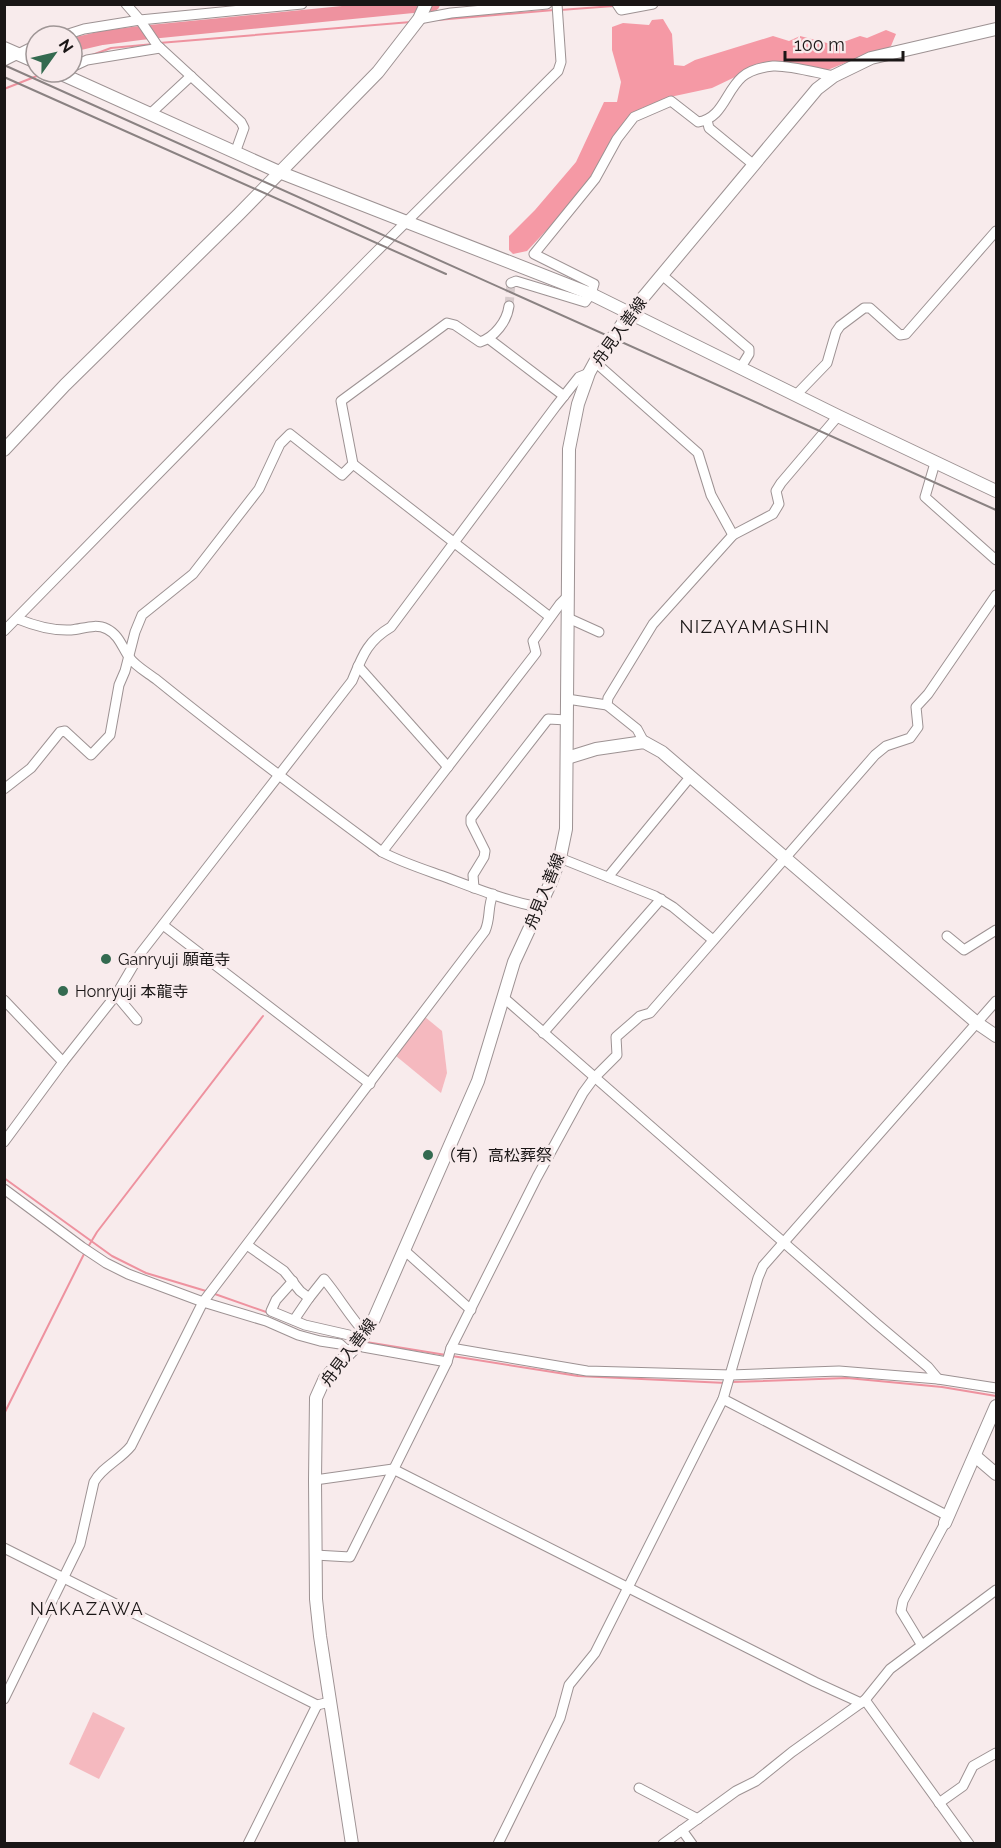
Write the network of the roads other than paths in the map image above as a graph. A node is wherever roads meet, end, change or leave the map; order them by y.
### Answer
1 (126, 4) edge
2 (302, 4) edge
3 (547, 4) edge
4 (557, 4) edge
5 (617, 4) edge
6 (653, 4) edge
7 (512, 6) edge
8 (422, 12) edge
9 (142, 22) junction
10 (84, 29) edge
11 (996, 29) edge
12 (158, 47) junction
13 (4, 48) edge
14 (24, 51) edge
15 (17, 54) junction
16 (24, 57) edge
17 (4, 61) edge
18 (84, 61) edge
19 (190, 76) junction
20 (834, 76) junction
21 (84, 84) edge
22 (150, 114) junction
23 (707, 120) junction
24 (235, 153) junction
25 (754, 165) junction
26 (279, 172) junction
27 (407, 223) junction
28 (996, 231) edge
29 (662, 276) junction
30 (511, 283) dead end
31 (591, 294) junction
32 (509, 306) tunnel mouth
33 (631, 312) junction
34 (489, 339) junction
35 (741, 367) junction
36 (592, 368) junction
37 (796, 395) junction
38 (564, 396) junction
39 (838, 416) junction
40 (4, 450) edge
41 (935, 463) junction
42 (353, 464) junction
43 (996, 491) edge
44 (733, 535) junction
45 (454, 543) junction
46 (996, 560) edge
47 (996, 595) edge
48 (568, 596) junction
49 (550, 617) junction
50 (568, 618) junction
51 (18, 619) junction
52 (4, 632) edge
53 (599, 632) dead end
54 (129, 658) junction
55 (358, 666) junction
56 (567, 699) junction
57 (608, 705) junction
58 (567, 720) junction
59 (644, 742) junction
60 (567, 758) junction
61 (448, 767) junction
62 (280, 776) junction
63 (691, 776) junction
64 (4, 789) edge
65 (382, 852) junction
66 (560, 858) junction
67 (785, 858) junction
68 (608, 877) junction
69 (474, 888) junction
70 (493, 894) junction
71 (660, 899) junction
72 (538, 907) junction
73 (163, 925) junction
74 (996, 930) edge
75 (947, 936) dead end
76 (713, 940) junction
77 (116, 995) junction
78 (503, 997) junction
79 (4, 1000) edge
80 (996, 1001) edge
81 (137, 1020) dead end
82 (977, 1023) junction
83 (543, 1032) junction
84 (996, 1036) edge
85 (63, 1062) junction
86 (594, 1078) junction
87 (370, 1084) junction
88 (4, 1142) edge
89 (4, 1189) edge
90 (785, 1242) junction
91 (247, 1245) junction
92 (404, 1250) junction
93 (293, 1281) junction
94 (309, 1298) junction
95 (203, 1302) junction
96 (471, 1310) junction
97 (294, 1320) junction
98 (359, 1342) junction
99 (451, 1348) junction
100 (447, 1362) junction
101 (731, 1375) junction
102 (938, 1379) junction
103 (996, 1388) edge
104 (723, 1399) junction
105 (996, 1406) edge
106 (975, 1456) junction
107 (393, 1468) junction
108 (996, 1474) edge
109 (315, 1480) junction
110 (946, 1519) junction
111 (4, 1548) edge
112 (315, 1556) junction
113 (64, 1579) junction
114 (627, 1587) junction
115 (996, 1590) edge
116 (921, 1644) junction
117 (4, 1699) edge
118 (863, 1701) junction
119 (323, 1704) junction
120 (996, 1753) edge
121 (639, 1788) dead end
122 (939, 1803) junction
123 (698, 1819) junction
124 (682, 1830) junction
125 (248, 1844) edge
126 (352, 1844) edge
127 (498, 1844) edge
128 (663, 1844) edge
129 (692, 1844) edge
130 (969, 1844) edge

1 - 9 street
2 - 9 street
3 - 7 street
4 - 27 street
5 - 6 street
7 - 8 street
8 - 26 street
9 - 10 street
9 - 12 street
11 - 20 street, 舟見入善線
12 - 18 street
12 - 19 street
13 - 15 street
14 - 15 street
15 - 16 street
15 - 17 street
19 - 22 street
19 - 24 street
20 - 23 street
20 - 25 street, 舟見入善線
21 - 22 street
22 - 24 street
23 - 25 street
23 - 31 street
24 - 26 street
25 - 29 street, 舟見入善線
26 - 27 street
26 - 40 street
27 - 31 street
27 - 51 street
28 - 37 street
29 - 33 street, 舟見入善線
29 - 35 street
30 - 31 street
31 - 33 street
32 - 34 street
33 - 35 street
33 - 36 street, 舟見入善線
34 - 38 street
34 - 42 street
35 - 37 street
36 - 38 street
36 - 44 street
36 - 48 street, 舟見入善線
37 - 39 street
38 - 45 street
39 - 41 street
39 - 44 street
41 - 43 street
41 - 46 street
42 - 45 street
42 - 54 street
44 - 57 street
45 - 49 street
45 - 55 street
47 - 67 street
48 - 49 street
48 - 50 street, 舟見入善線
49 - 61 street
50 - 53 street
50 - 56 street, 舟見入善線
51 - 52 street
51 - 54 street
54 - 62 street
54 - 64 street
55 - 61 street
55 - 62 street
56 - 57 street
56 - 58 street, 舟見入善線
57 - 59 street
58 - 60 street, 舟見入善線
58 - 69 street
59 - 60 street
59 - 63 street
60 - 66 street, 舟見入善線
61 - 65 street
62 - 65 street
62 - 73 street
63 - 67 street
63 - 68 street
65 - 69 street
66 - 68 street
66 - 72 street, 舟見入善線
67 - 76 street
67 - 82 street
68 - 71 street
69 - 70 street
70 - 72 street
70 - 87 street
71 - 76 street
71 - 83 street
72 - 78 street, 舟見入善線
73 - 77 street
73 - 87 street
74 - 75 street
76 - 86 street
77 - 81 street
77 - 85 street
78 - 83 street
78 - 92 street, 舟見入善線
79 - 85 street
80 - 82 street
82 - 84 street
82 - 90 street
83 - 86 street
85 - 88 street
86 - 90 street
86 - 96 street
87 - 91 street
89 - 95 street
90 - 101 street
90 - 102 street
91 - 93 street
91 - 95 street
92 - 96 street
92 - 98 street, 舟見入善線
93 - 94 street
93 - 97 street
94 - 97 street
94 - 98 street
95 - 98 street
95 - 113 street
96 - 99 street
97 - 98 street
98 - 100 street
98 - 109 street, 舟見入善線
99 - 100 street
99 - 101 street
100 - 107 street
101 - 102 street
101 - 104 street
102 - 103 street
104 - 110 street
104 - 114 street
105 - 106 street
106 - 108 street
106 - 110 street
107 - 109 street
107 - 112 street
107 - 114 street
109 - 112 street, 舟見入善線
110 - 116 street
111 - 113 street
112 - 119 street, 舟見入善線
113 - 117 street
113 - 119 street
114 - 118 street
114 - 127 street
115 - 116 street
116 - 118 street
118 - 122 street
118 - 123 street
119 - 125 street
119 - 126 street, 舟見入善線
120 - 122 street
121 - 123 street
122 - 130 street
123 - 124 street
124 - 128 street
124 - 129 street

